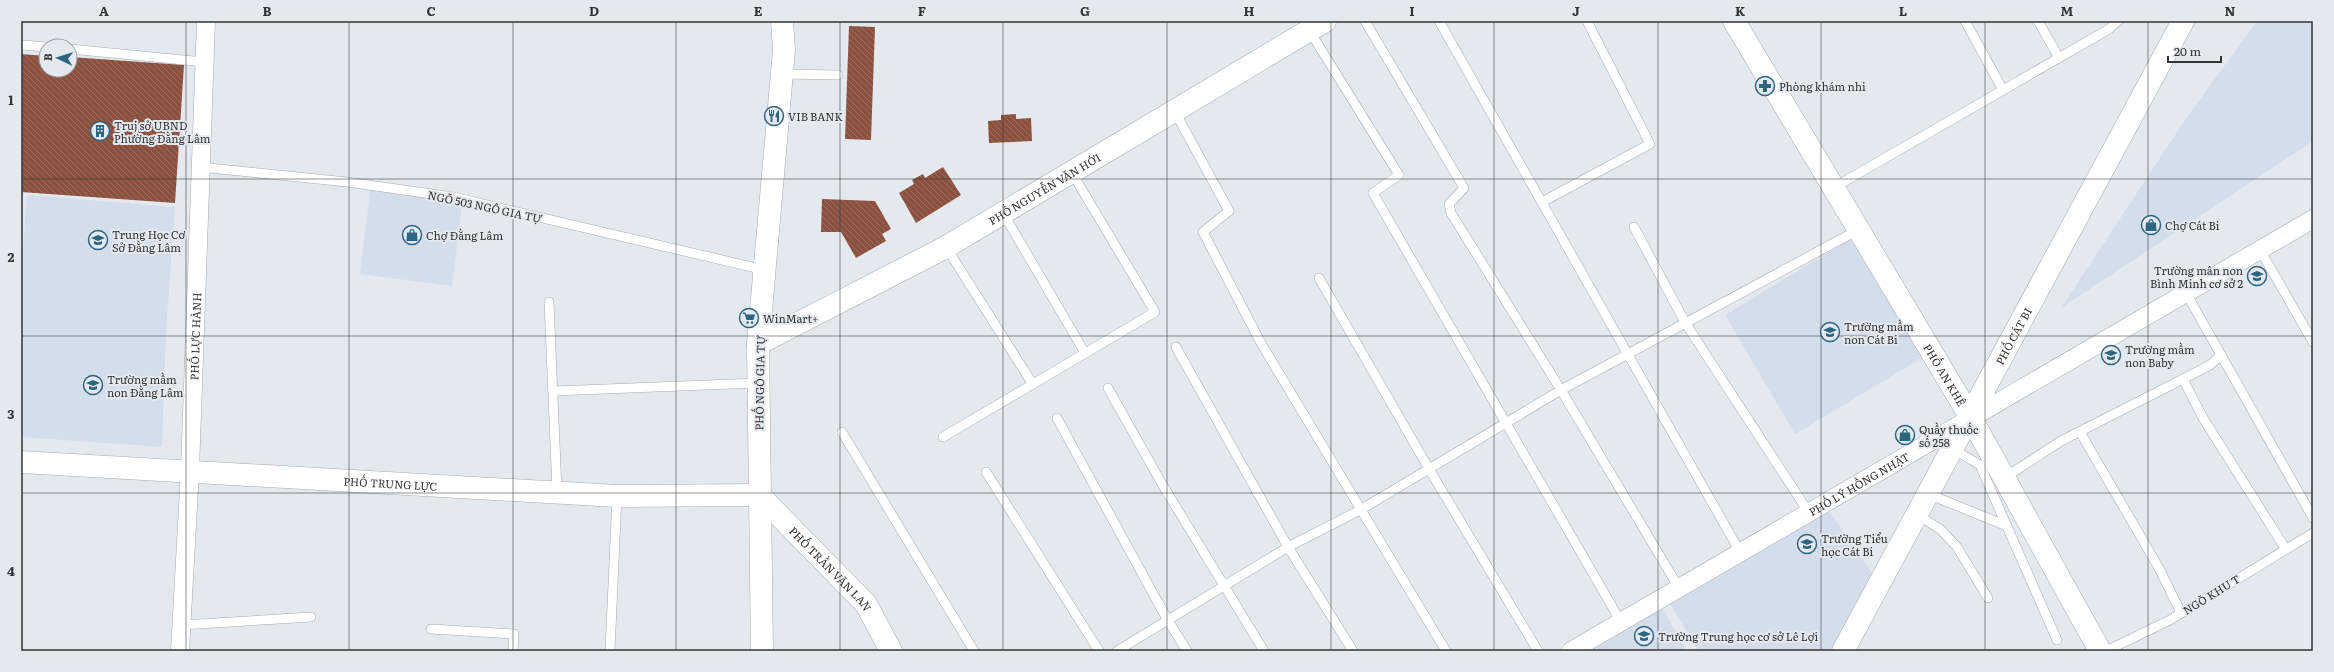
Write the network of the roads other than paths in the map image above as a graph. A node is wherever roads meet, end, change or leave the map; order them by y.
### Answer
1 (206, 21) edge
2 (782, 21) edge
3 (1366, 21) edge
4 (1439, 21) edge
5 (1587, 21) edge
6 (1734, 21) edge
7 (1965, 21) edge
8 (2038, 21) edge
9 (2118, 21) edge
10 (2183, 21) edge
11 (1317, 26) edge
12 (23, 45) dead end
13 (38, 46) edge
14 (78, 50) edge
15 (2059, 58) junction
16 (204, 62) junction
17 (782, 74) junction
18 (838, 75) dead end
19 (2003, 90) junction
20 (1175, 112) junction
21 (200, 167) junction
22 (1072, 173) junction
23 (1833, 188) junction
24 (1542, 202) junction
25 (1003, 213) junction
26 (2313, 219) edge
27 (1634, 227) dead end
28 (1858, 230) junction
29 (946, 247) junction
30 (2260, 250) junction
31 (766, 270) junction
32 (1319, 278) dead end
33 (2186, 293) junction
34 (549, 302) dead end
35 (1686, 324) junction
36 (2313, 342) edge
37 (758, 344) junction
38 (1176, 347) dead end
39 (1085, 353) junction
40 (1629, 354) junction
41 (2221, 356) junction
42 (2183, 379) junction
43 (758, 383) junction
44 (1032, 383) junction
45 (1108, 388) dead end
46 (1561, 390) junction
47 (554, 391) junction
48 (1057, 418) dead end
49 (1971, 418) junction
50 (1508, 424) junction
51 (842, 432) dead end
52 (2080, 432) junction
53 (943, 437) dead end
54 (1953, 449) junction
55 (21, 462) edge
56 (1428, 469) junction
57 (190, 470) junction
58 (986, 472) dead end
59 (2004, 478) junction
60 (557, 491) junction
61 (1928, 494) junction
62 (759, 495) junction
63 (617, 496) junction
64 (1360, 510) junction
65 (1809, 513) junction
66 (1916, 514) junction
67 (2313, 518) edge
68 (2007, 526) junction
69 (2313, 533) edge
70 (1288, 547) junction
71 (2285, 548) junction
72 (1740, 552) junction
73 (1223, 587) junction
74 (1679, 588) junction
75 (1988, 598) dead end
76 (2181, 613) junction
77 (311, 617) dead end
78 (1167, 619) junction
79 (1621, 622) junction
80 (182, 625) junction
81 (430, 629) dead end
82 (2057, 640) dead end
83 (180, 651) edge
84 (513, 651) edge
85 (610, 651) edge
86 (762, 651) edge
87 (891, 651) edge
88 (974, 651) edge
89 (1099, 651) edge
90 (1117, 651) edge
91 (1187, 651) edge
92 (1264, 651) edge
93 (1353, 651) edge
94 (1446, 651) edge
95 (1538, 651) edge
96 (1571, 651) edge
97 (1844, 651) edge
98 (2100, 651) edge
99 (2106, 651) edge

1 - 16 street, PHỐ LỰC HÀNH
2 - 17 street, PHỐ NGÔ GIA TỰ
3 - 46 lane
4 - 24 lane
5 - 24 lane
6 - 23 street, PHỐ AN KHÊ
7 - 19 lane
8 - 15 lane
9 - 15 lane
10 - 49 street, PHỐ CÁT BI
11 - 20 street, PHỐ NGUYỄN VĂN HỚI
11 - 50 lane
12 - 13 lane
14 - 16 lane
15 - 19 lane
16 - 21 street, PHỐ LỰC HÀNH
17 - 18 lane
17 - 31 street, PHỐ NGÔ GIA TỰ
19 - 23 lane
20 - 22 street, PHỐ NGUYỄN VĂN HỚI
20 - 64 lane
21 - 31 lane, NGÕ 503 NGÔ GIA TỰ
21 - 57 street, PHỐ LỰC HÀNH
22 - 25 street, PHỐ NGUYỄN VĂN HỚI
22 - 39 lane
23 - 28 street, PHỐ AN KHÊ
24 - 40 lane
25 - 29 street, PHỐ NGUYỄN VĂN HỚI
25 - 39 lane
26 - 30 street, PHỐ LÝ HỒNG NHẬT
27 - 35 lane
28 - 35 lane
28 - 49 street, PHỐ AN KHÊ
29 - 37 street, PHỐ NGUYỄN VĂN HỚI
29 - 44 lane
30 - 33 street, PHỐ LÝ HỒNG NHẬT
30 - 36 lane
31 - 37 street, PHỐ NGÔ GIA TỰ
32 - 56 lane
33 - 41 lane
33 - 49 street, PHỐ LÝ HỒNG NHẬT
34 - 47 lane
35 - 40 lane
35 - 65 lane
37 - 43 street, PHỐ NGÔ GIA TỰ
38 - 70 lane
39 - 44 lane
40 - 46 lane
40 - 72 lane
41 - 42 lane
41 - 67 lane
42 - 52 lane
42 - 71 lane
43 - 47 lane
43 - 62 street, PHỐ NGÔ GIA TỰ
44 - 53 lane
45 - 73 lane
46 - 50 lane
46 - 74 lane
47 - 60 lane
48 - 78 lane
49 - 54 street, PHỐ CÁT BI
49 - 59 street, PHỐ AN KHÊ
49 - 65 street, PHỐ LÝ HỒNG NHẬT
50 - 56 lane
50 - 79 lane
51 - 88 lane
52 - 59 lane
52 - 76 lane
54 - 61 street, PHỐ CÁT BI
54 - 68 lane
55 - 57 street, PHỐ TRUNG LỰC
56 - 64 lane
56 - 95 lane
57 - 60 street, PHỐ TRUNG LỰC
57 - 80 street, PHỐ LỰC HÀNH
58 - 89 lane
59 - 98 street, PHỐ AN KHÊ
60 - 63 street, PHỐ TRUNG LỰC
61 - 66 street, PHỐ CÁT BI
61 - 68 lane
62 - 63 street, PHỐ TRUNG LỰC
62 - 86 street, PHỐ NGÔ GIA TỰ
62 - 87 street, PHỐ TRẦN VĂN LAN
63 - 85 lane
64 - 70 lane
64 - 94 lane
65 - 72 street, PHỐ LÝ HỒNG NHẬT
66 - 75 lane
66 - 97 street, PHỐ CÁT BI
68 - 82 lane
69 - 71 lane, NGÕ KHU T
70 - 73 lane
70 - 93 lane
71 - 76 lane, NGÕ KHU T
72 - 74 street, PHỐ LÝ HỒNG NHẬT
73 - 78 lane
73 - 92 lane
74 - 79 street, PHỐ LÝ HỒNG NHẬT
76 - 99 lane, NGÕ KHU T
77 - 80 lane
78 - 90 lane
78 - 91 lane
79 - 96 street, PHỐ LÝ HỒNG NHẬT
80 - 83 street, PHỐ LỰC HÀNH
81 - 84 lane

